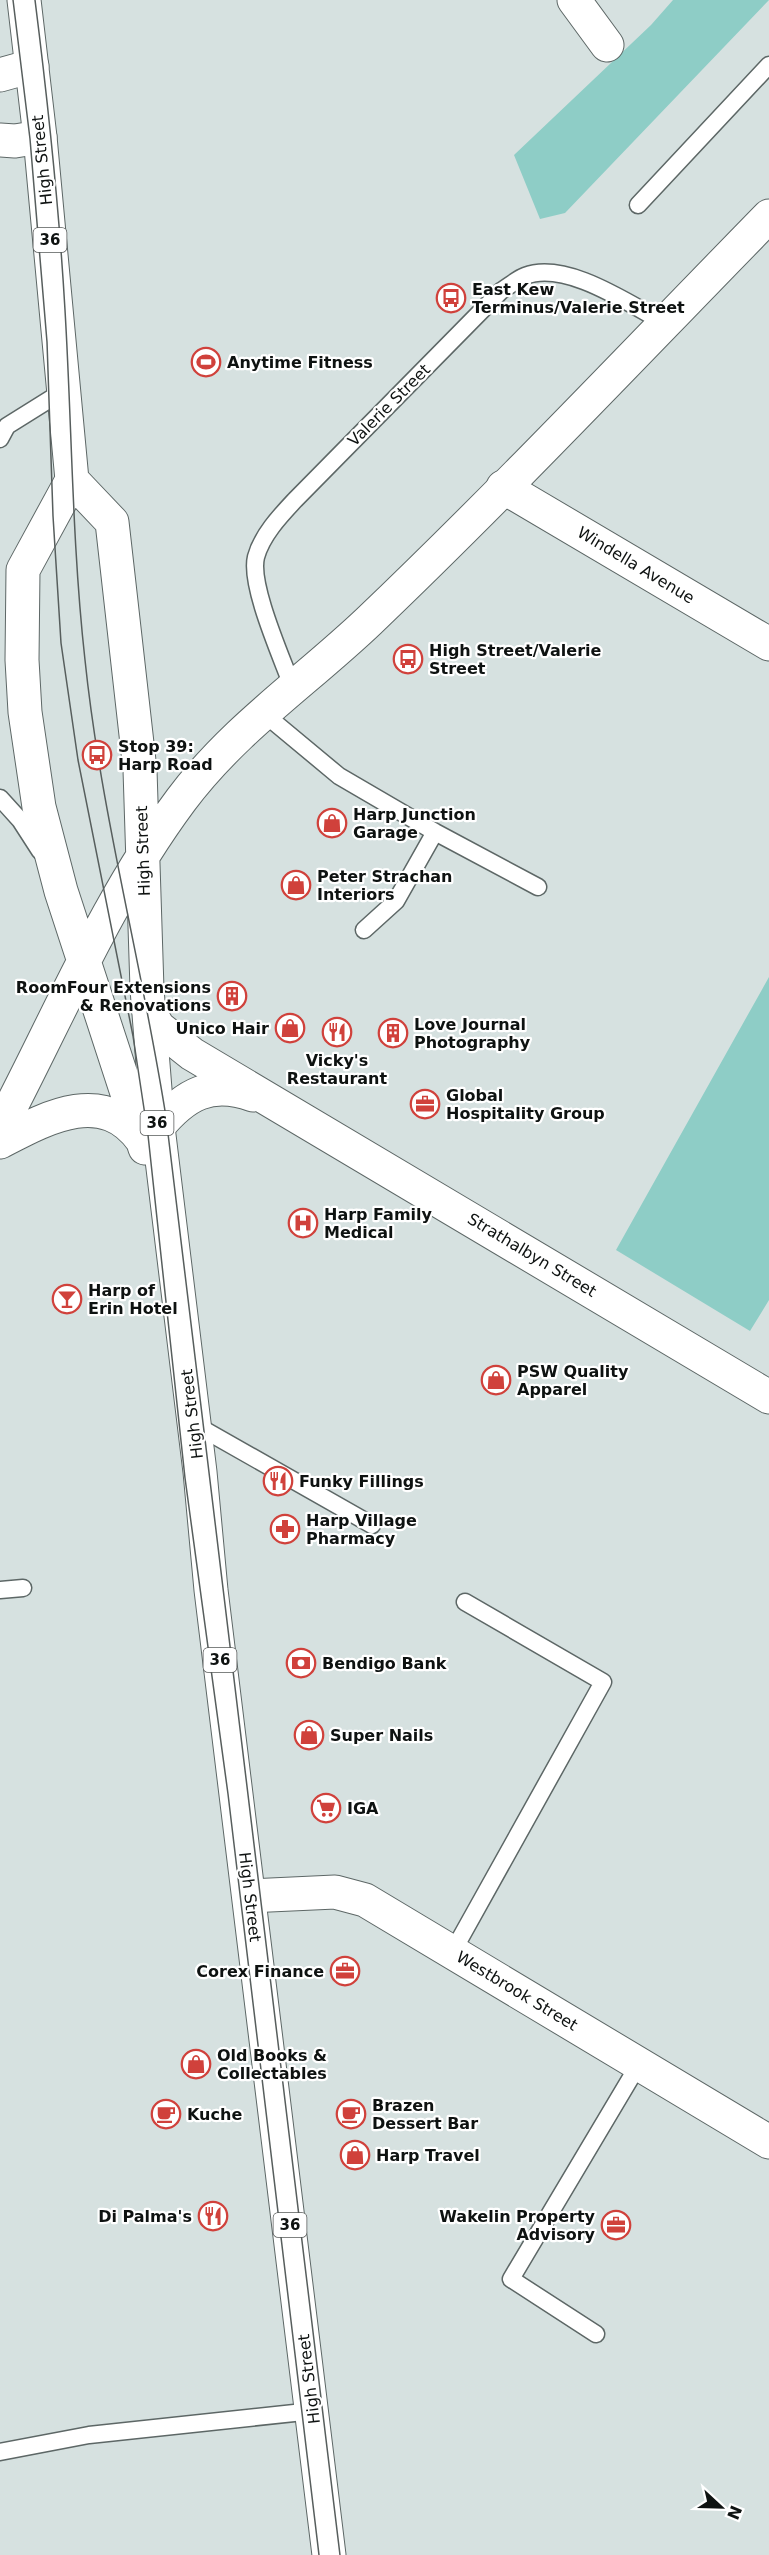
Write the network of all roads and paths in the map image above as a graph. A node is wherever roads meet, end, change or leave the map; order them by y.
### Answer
1 (24, 0) edge
2 (574, 0) edge
3 (607, 45) dead end
4 (769, 65) edge
5 (32, 66) junction
6 (0, 75) edge
7 (40, 137) junction
8 (0, 140) edge
9 (638, 205) dead end
10 (769, 216) edge
11 (664, 323) junction
12 (63, 392) junction
13 (0, 439) edge
14 (72, 480) junction
15 (503, 487) junction
16 (769, 644) edge
17 (292, 686) junction
18 (262, 712) junction
19 (0, 798) edge
20 (435, 832) junction
21 (144, 856) junction
22 (538, 886) dead end
23 (62, 891) junction
24 (364, 930) dead end
25 (85, 960) junction
26 (148, 1008) junction
27 (294, 1116) junction
28 (0, 1128) edge
29 (150, 1133) junction
30 (0, 1143) edge
31 (769, 1397) edge
32 (193, 1424) junction
33 (372, 1525) dead end
34 (23, 1588) dead end
35 (0, 1590) edge
36 (465, 1602) dead end
37 (250, 1896) junction
38 (452, 1953) junction
39 (639, 2064) junction
40 (769, 2142) edge
41 (596, 2334) dead end
42 (313, 2411) junction
43 (0, 2452) edge
44 (329, 2555) edge

1 - 5 main road, High Street / 36
2 - 3 main road
4 - 9 lane
5 - 6 main road
5 - 7 main road, High Street / 36
7 - 8 main road
7 - 12 main road, High Street / 36
10 - 11 main road
11 - 15 main road
11 - 17 lane, Valerie Street
12 - 13 lane
12 - 14 main road, High Street / 36
14 - 21 main road, High Street / 36
14 - 23 main road, High Street / 36
15 - 16 main road, Windella Avenue
15 - 17 main road
17 - 18 main road
18 - 20 lane
18 - 21 main road
19 - 23 lane, High Street
20 - 22 lane
20 - 24 lane
21 - 25 main road
21 - 26 main road, High Street / 36
23 - 25 main road, High Street / 36
25 - 28 main road
25 - 29 main road, High Street / 36
26 - 27 main road, Strathalbyn Street
26 - 29 main road, High Street / 36
27 - 29 main road, Strathalbyn Street
27 - 31 main road, Strathalbyn Street
29 - 30 main road
29 - 32 main road, High Street / 36
32 - 33 lane
32 - 37 main road, High Street / 36
34 - 35 lane
36 - 38 lane
37 - 38 main road, Westbrook Street
37 - 42 main road, High Street / 36
38 - 39 main road, Westbrook Street
39 - 40 main road, Westbrook Street
39 - 41 lane
42 - 43 lane
42 - 44 main road, High Street / 36

